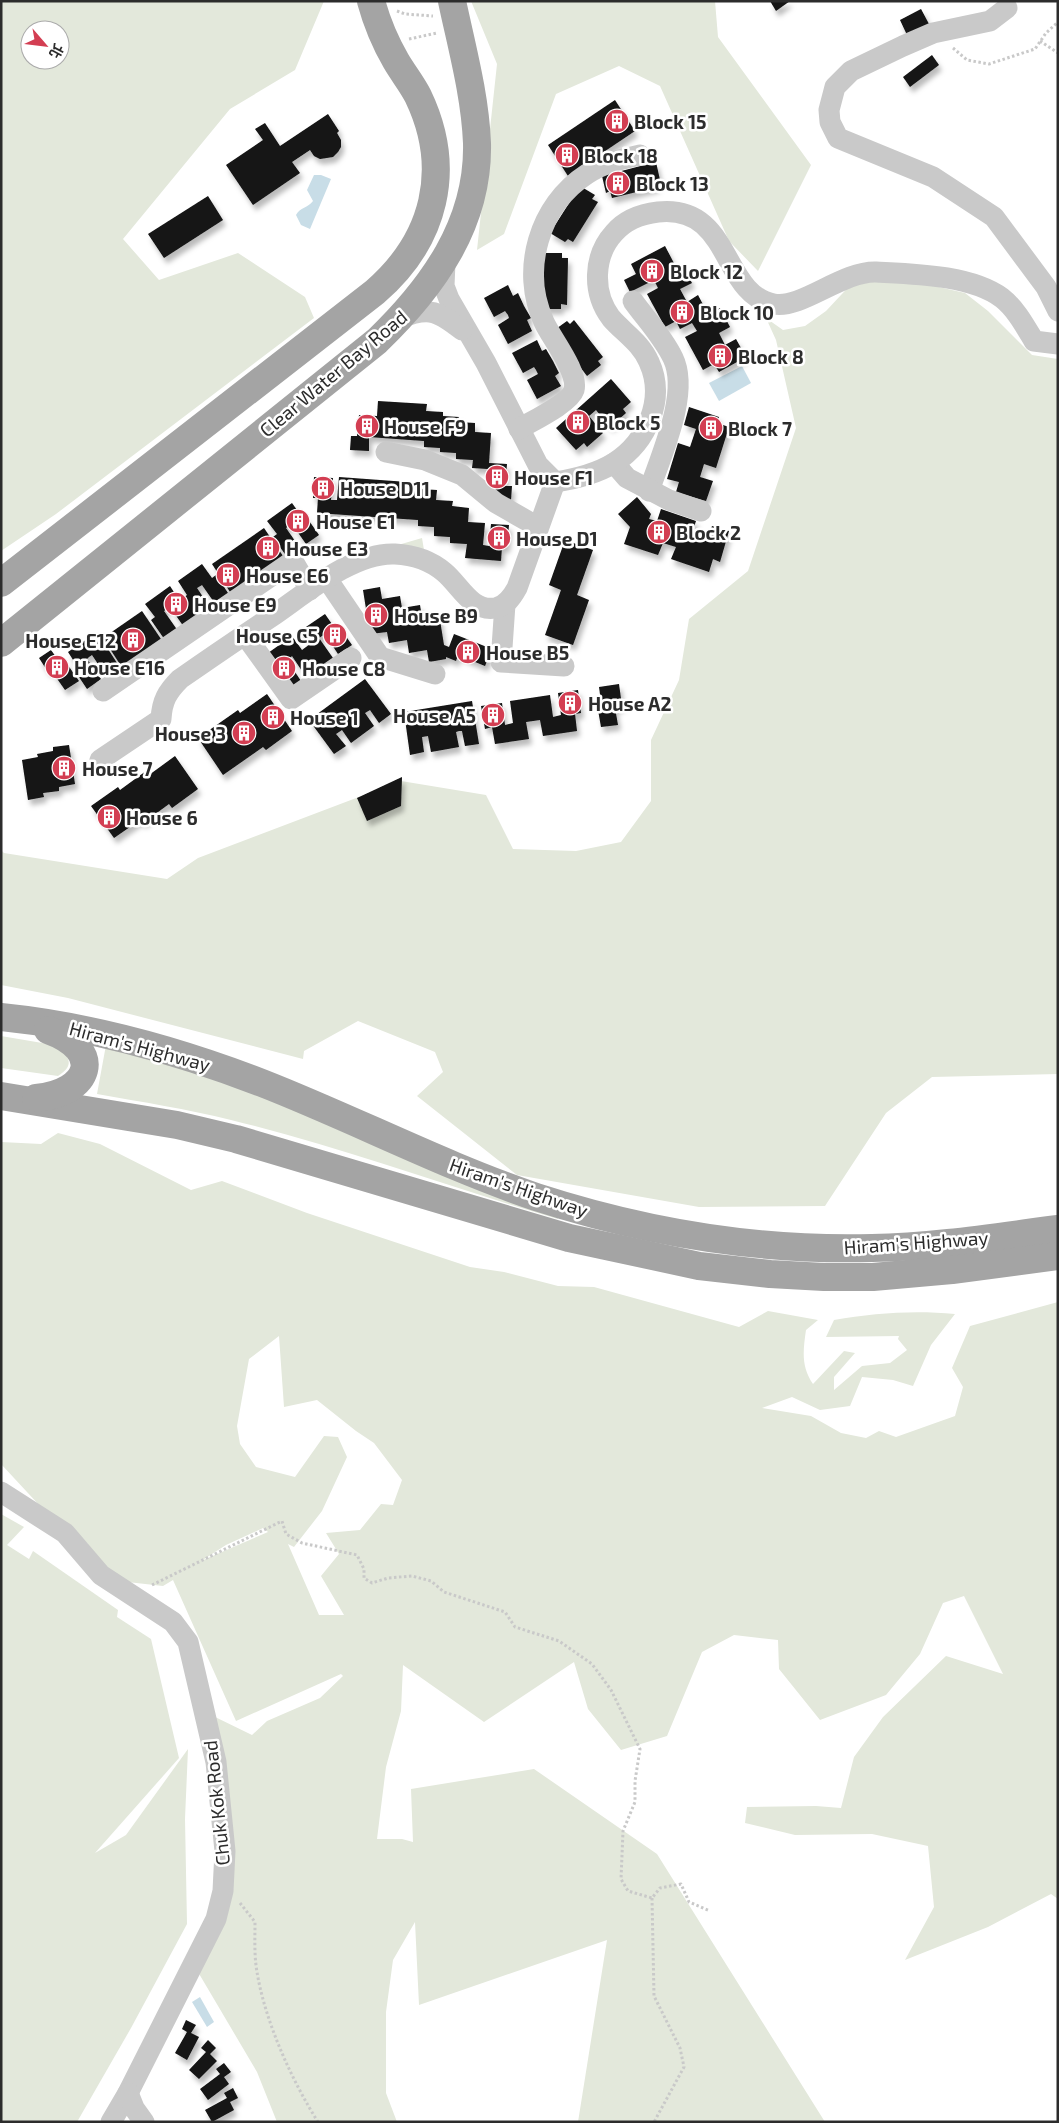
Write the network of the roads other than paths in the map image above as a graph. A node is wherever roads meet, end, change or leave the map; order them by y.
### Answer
1 (452, 1) edge
2 (380, 4) edge
3 (1007, 8) dead end
4 (640, 155) dead end
5 (444, 262) junction
6 (633, 301) dead end
7 (1058, 311) edge
8 (401, 318) junction
9 (470, 337) junction
10 (1056, 341) edge
11 (519, 429) junction
12 (386, 452) dead end
13 (614, 463) junction
14 (554, 482) junction
15 (649, 490) junction
16 (701, 511) dead end
17 (538, 527) junction
18 (1, 583) edge
19 (319, 584) junction
20 (505, 604) junction
21 (244, 635) junction
22 (1, 643) edge
23 (351, 658) dead end
24 (564, 666) dead end
25 (435, 674) dead end
26 (104, 691) dead end
27 (100, 760) dead end
28 (4, 1017) edge
29 (12, 1097) edge
30 (1058, 1229) edge
31 (1058, 1256) edge
32 (1, 1492) edge
33 (128, 2093) junction
34 (111, 2122) edge
35 (144, 2122) edge

1 - 5 main road, Clear Water Bay Road
2 - 18 main road, Clear Water Bay Road
3 - 7 street
4 - 11 street
5 - 8 main road, Clear Water Bay Road
5 - 9 street
6 - 15 street
8 - 9 street
8 - 22 main road, Clear Water Bay Road
9 - 11 street
10 - 13 street
11 - 14 street
12 - 17 street
13 - 14 street
13 - 15 street
14 - 17 street
15 - 16 street
17 - 20 street
19 - 20 street
19 - 21 street
19 - 25 street
19 - 26 street
20 - 24 street
21 - 23 street
21 - 27 street
28 - 29 main road
28 - 30 main road, Hiram's Highway
29 - 31 main road, Hiram's Highway
32 - 33 street, Chuk Kok Road
33 - 34 street, Chuk Kok Road
33 - 35 street

